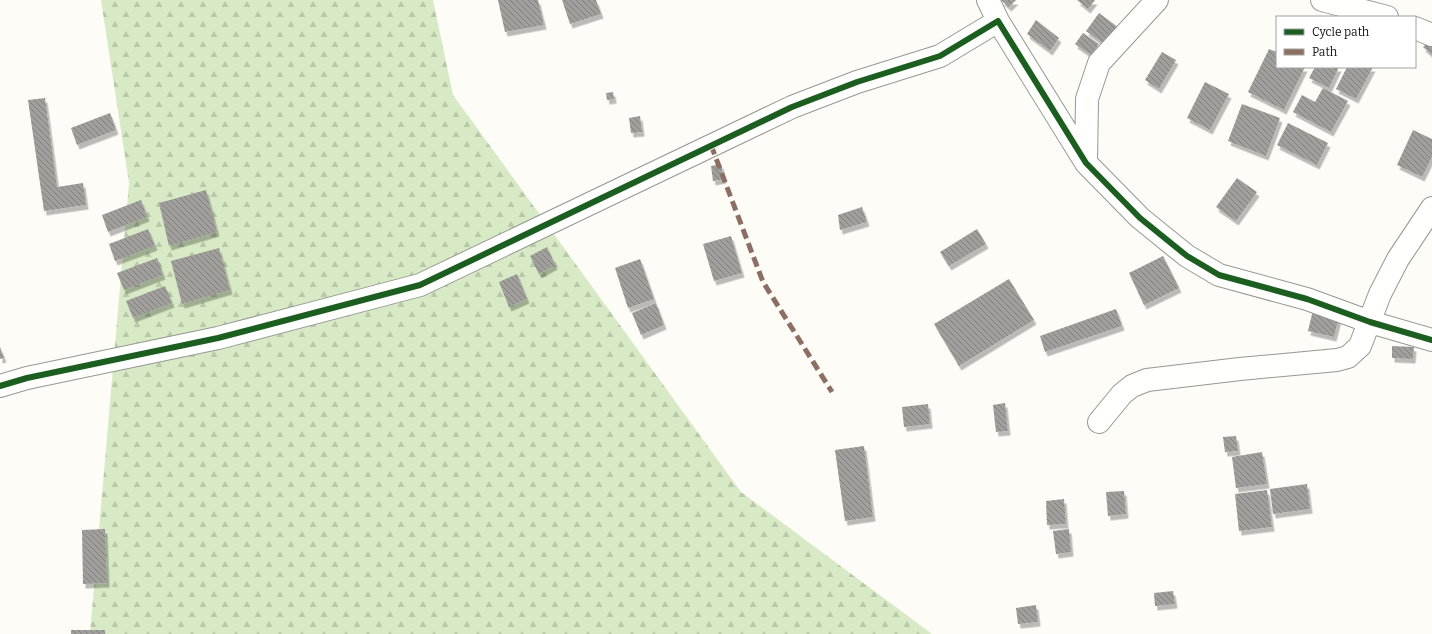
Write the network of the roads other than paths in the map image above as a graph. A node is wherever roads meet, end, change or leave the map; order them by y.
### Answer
1 (988, 0) edge
2 (1157, 0) edge
3 (1322, 0) edge
4 (1383, 16) edge
5 (998, 21) junction
6 (1416, 28) edge
7 (1432, 35) edge
8 (1086, 163) junction
9 (1432, 208) edge
10 (1370, 322) junction
11 (1432, 340) edge
12 (0, 386) edge
13 (1099, 422) dead end

1 - 5 street
2 - 8 street
3 - 4 street
5 - 8 street
5 - 12 street
6 - 7 street
8 - 10 street
9 - 10 street
10 - 11 street
10 - 13 street

